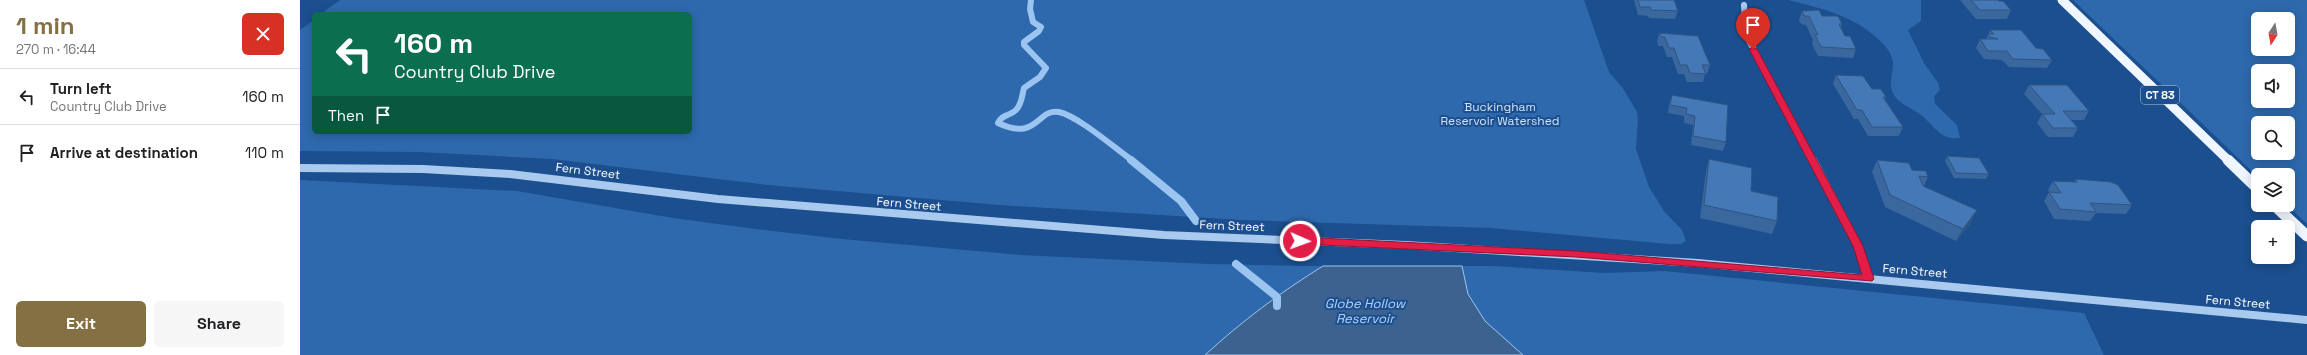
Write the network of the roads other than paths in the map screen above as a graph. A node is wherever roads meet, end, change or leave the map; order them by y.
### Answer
1 (2062, 0) edge
2 (1744, 5) dead end
3 (300, 168) edge
4 (2251, 182) edge
5 (2281, 212) edge
6 (2307, 236) edge
7 (1869, 279) junction
8 (2307, 320) edge

1 - 4 main road, CT 83
2 - 7 street
3 - 7 street, Fern Street
5 - 6 main road
7 - 8 street, Fern Street

